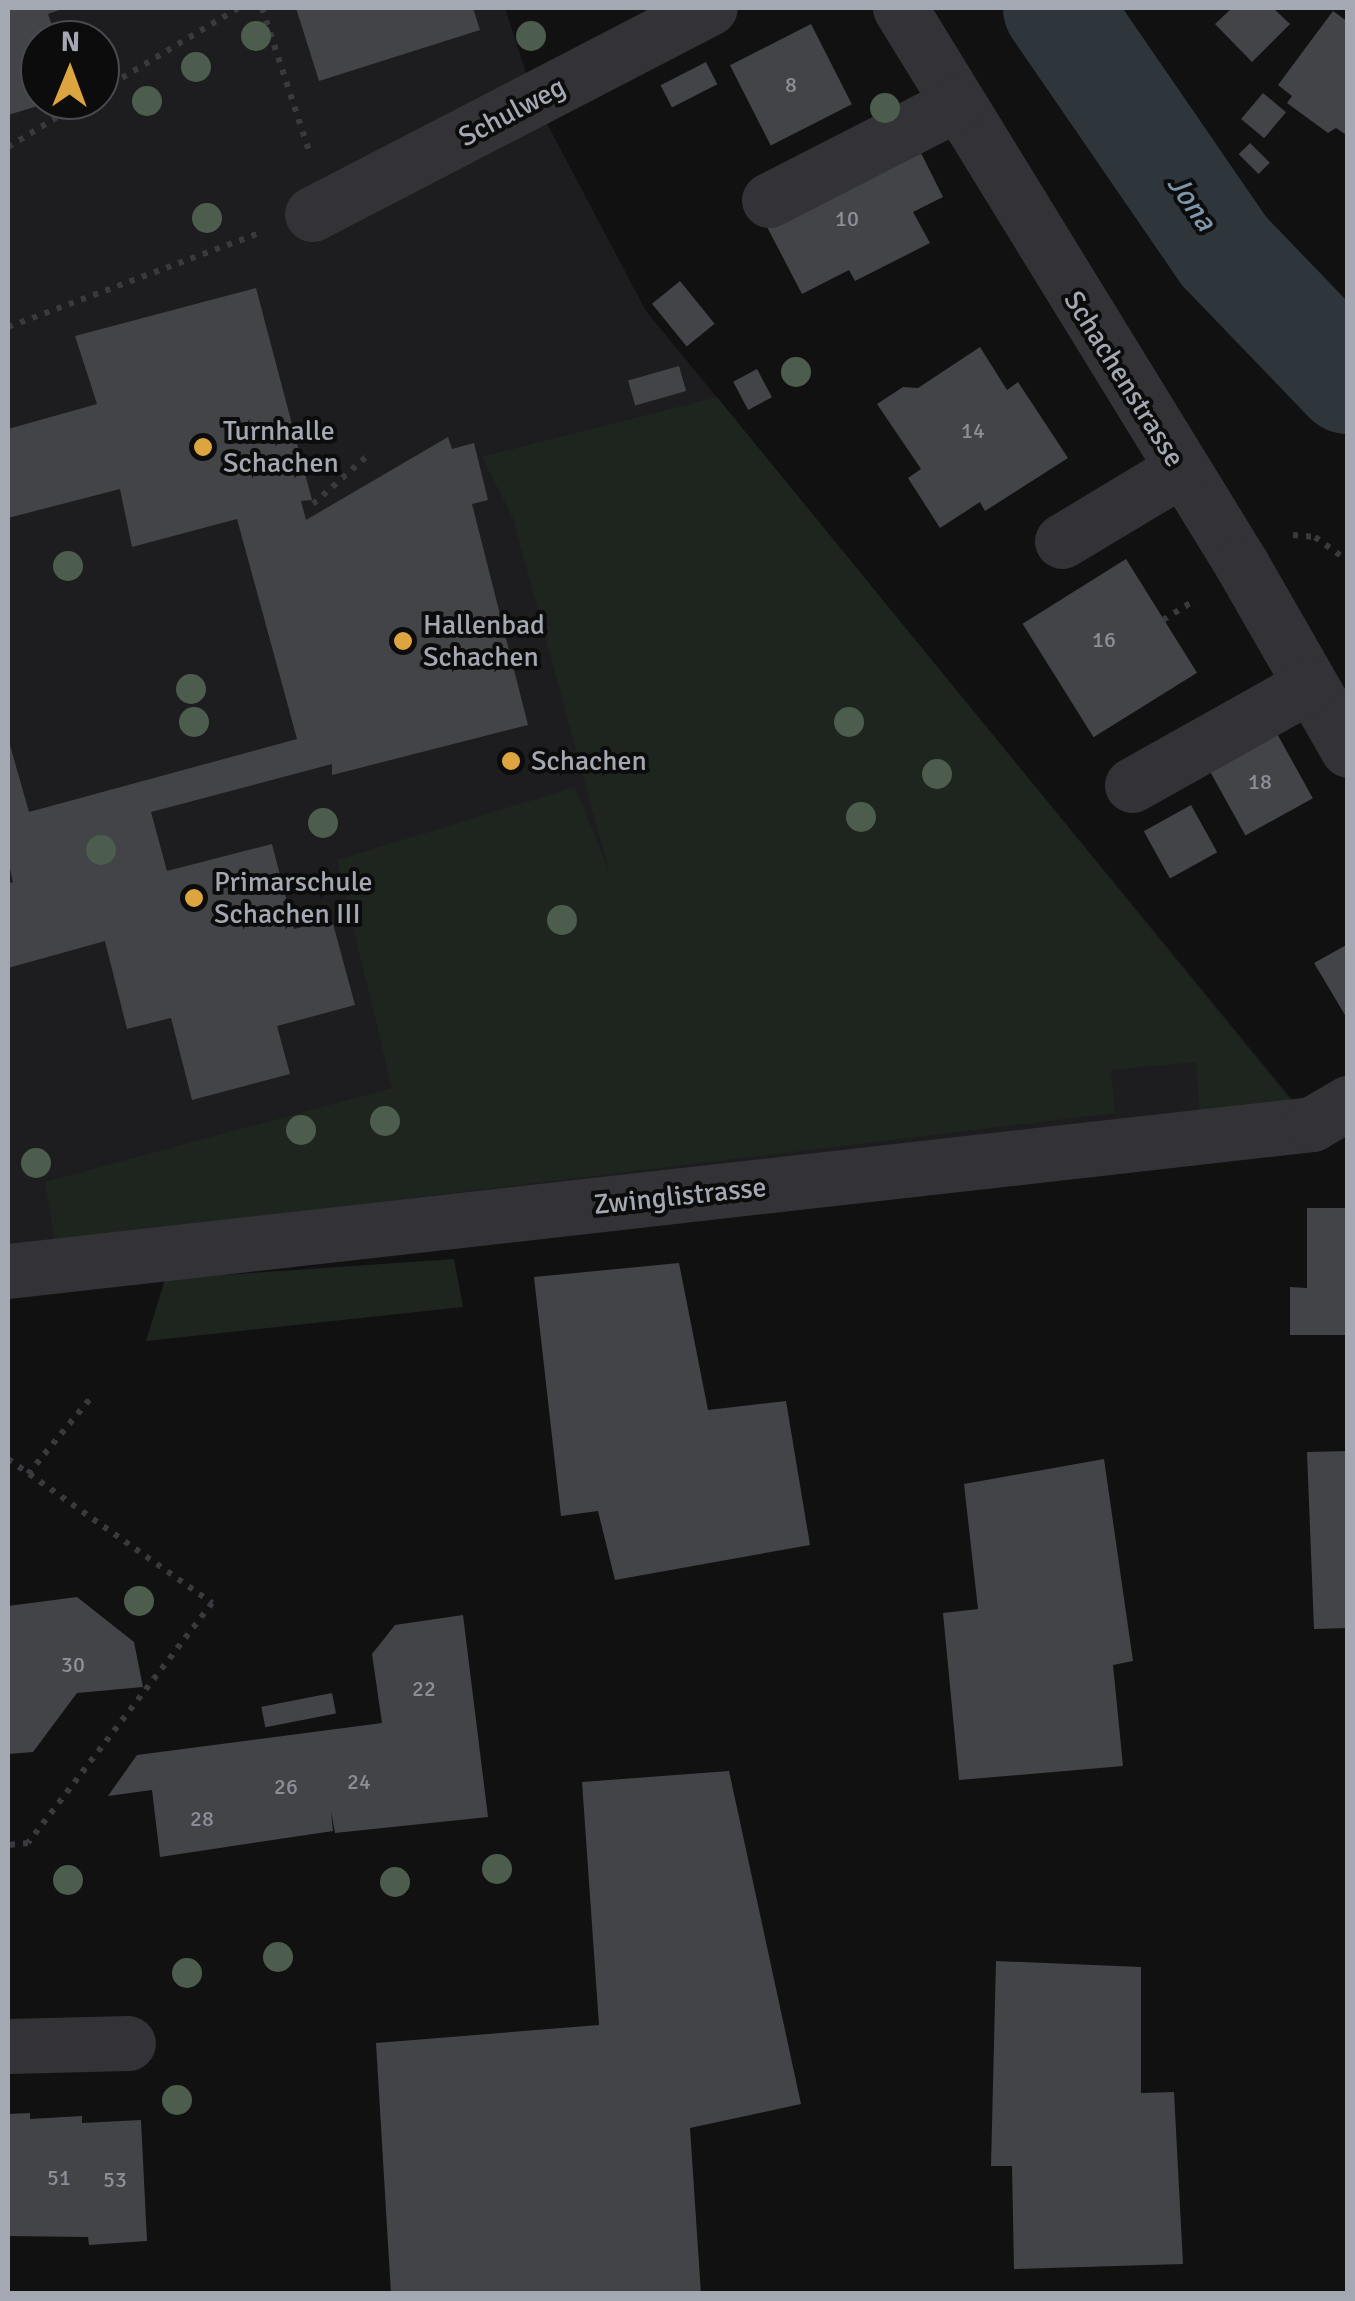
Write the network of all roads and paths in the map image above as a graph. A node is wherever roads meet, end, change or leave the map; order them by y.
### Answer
1 (238, 8) edge
2 (262, 8) edge
3 (710, 8) edge
4 (900, 8) edge
5 (120, 79) edge
6 (957, 104) junction
7 (52, 120) edge
8 (8, 147) edge
9 (769, 200) dead end
10 (320, 210) junction
11 (8, 327) edge
12 (367, 456) dead end
13 (1180, 470) junction
14 (313, 504) dead end
15 (1315, 537) dead end
16 (1062, 542) dead end
17 (1348, 561) edge
18 (1214, 588) dead end
19 (1163, 620) dead end
20 (1310, 684) junction
21 (1348, 750) edge
22 (1132, 785) dead end
23 (1348, 1103) edge
24 (8, 1271) edge
25 (94, 1394) dead end
26 (8, 1460) edge
27 (28, 1474) junction
28 (8, 1845) edge
29 (128, 2043) dead end
30 (8, 2046) edge

1 - 5 path
2 - 10 path
3 - 10 street, Schulweg
4 - 6 street, Schachenstrasse
6 - 9 street
6 - 13 street, Schachenstrasse
7 - 8 path
10 - 11 path
12 - 14 path
13 - 16 street
13 - 20 street, Schachenstrasse
15 - 17 path
18 - 19 path
20 - 21 street, Schachenstrasse
20 - 22 street
23 - 24 street, Zwinglistrasse
25 - 27 path
26 - 27 path
27 - 28 path
29 - 30 street

